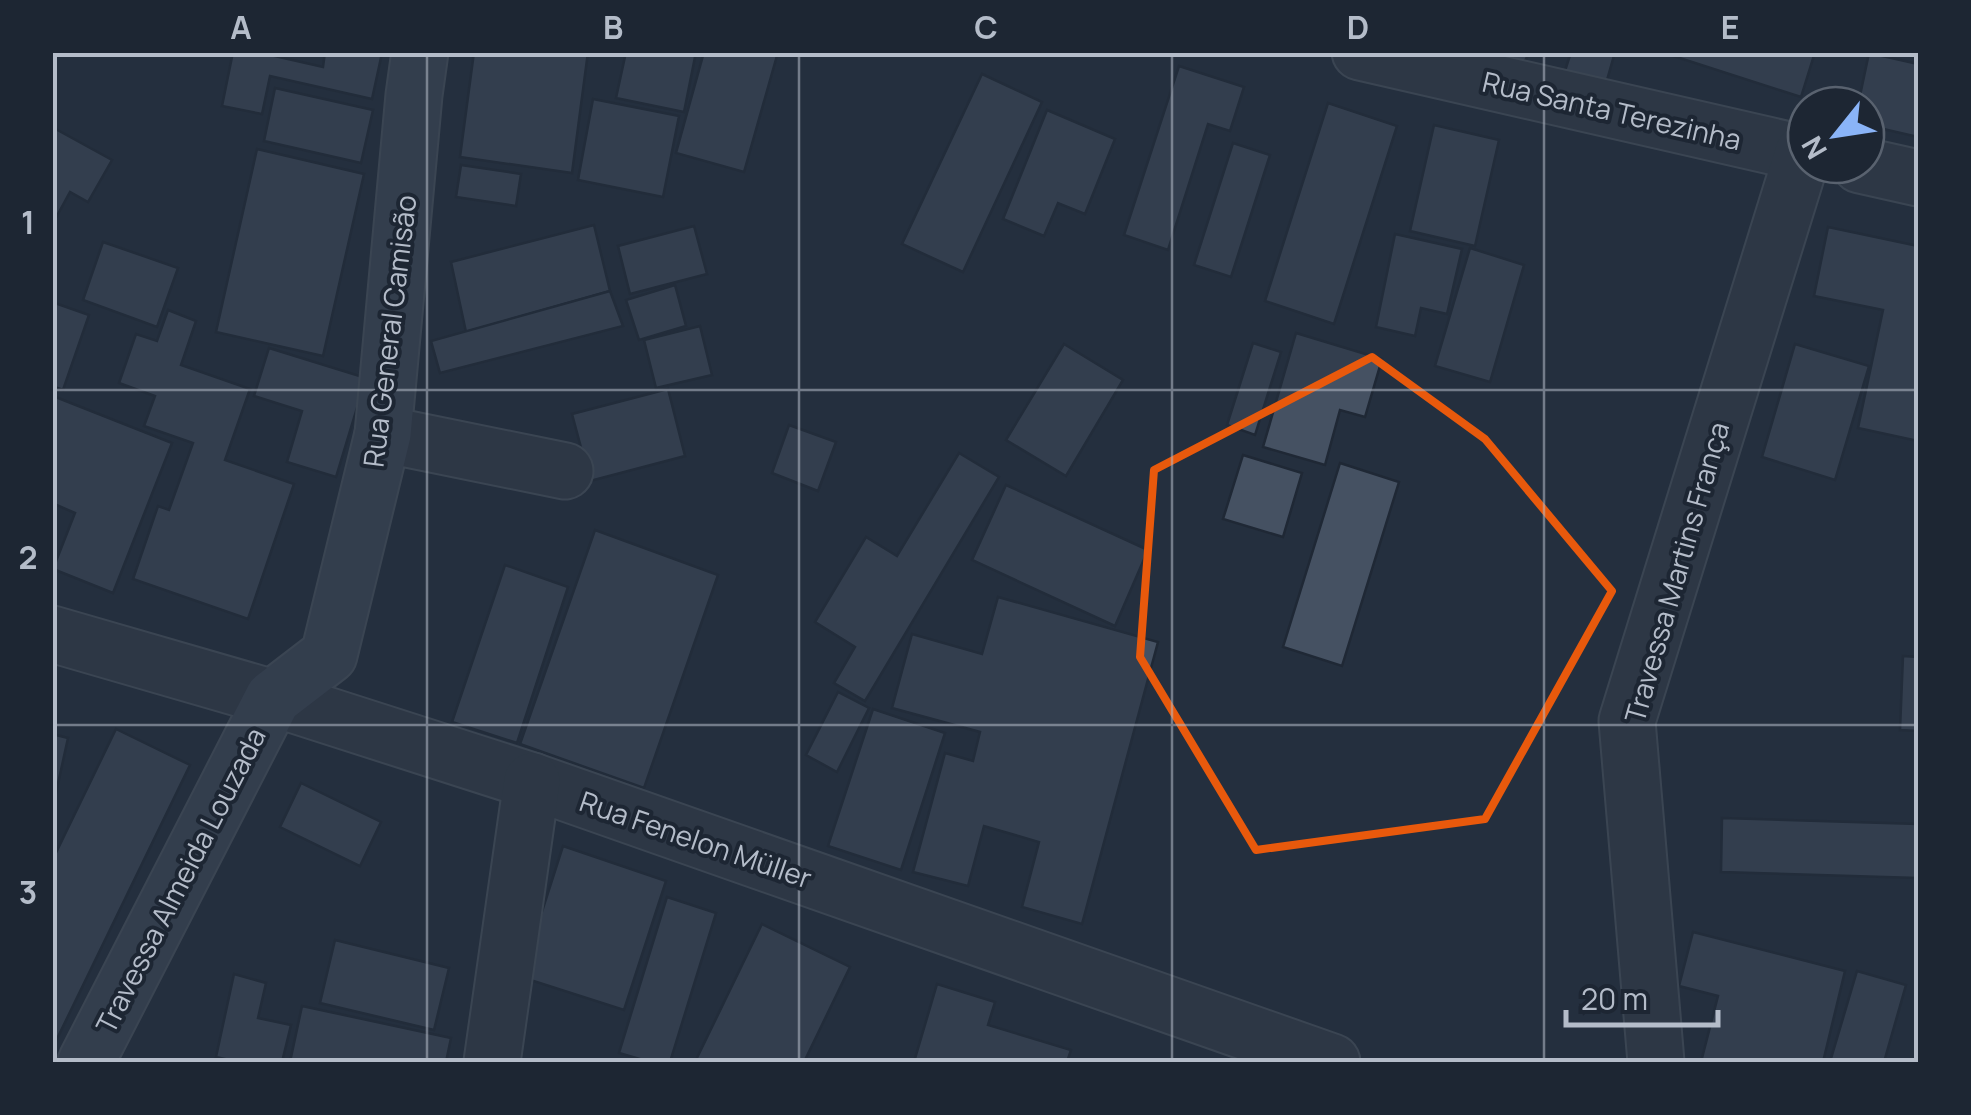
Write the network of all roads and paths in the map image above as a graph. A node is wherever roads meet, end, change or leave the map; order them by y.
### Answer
1 (420, 52) edge
2 (1360, 52) edge
3 (1786, 149) edge
4 (1886, 171) edge
5 (1918, 178) edge
6 (1795, 185) edge
7 (383, 434) junction
8 (566, 470) dead end
9 (52, 634) edge
10 (273, 698) junction
11 (532, 781) junction
12 (86, 1062) edge
13 (492, 1062) edge
14 (1332, 1062) edge
15 (1656, 1062) edge

1 - 7 street, Rua General Camisão
2 - 3 street, Rua Santa Terezinha
4 - 5 street
6 - 15 street, Travessa Martins França
7 - 8 street
7 - 10 street, Rua General Camisão
9 - 10 street, Rua Fenelon Müller
10 - 11 street, Rua Fenelon Müller
10 - 12 street, Travessa Almeida Louzada
11 - 13 street
11 - 14 street, Rua Fenelon Müller

